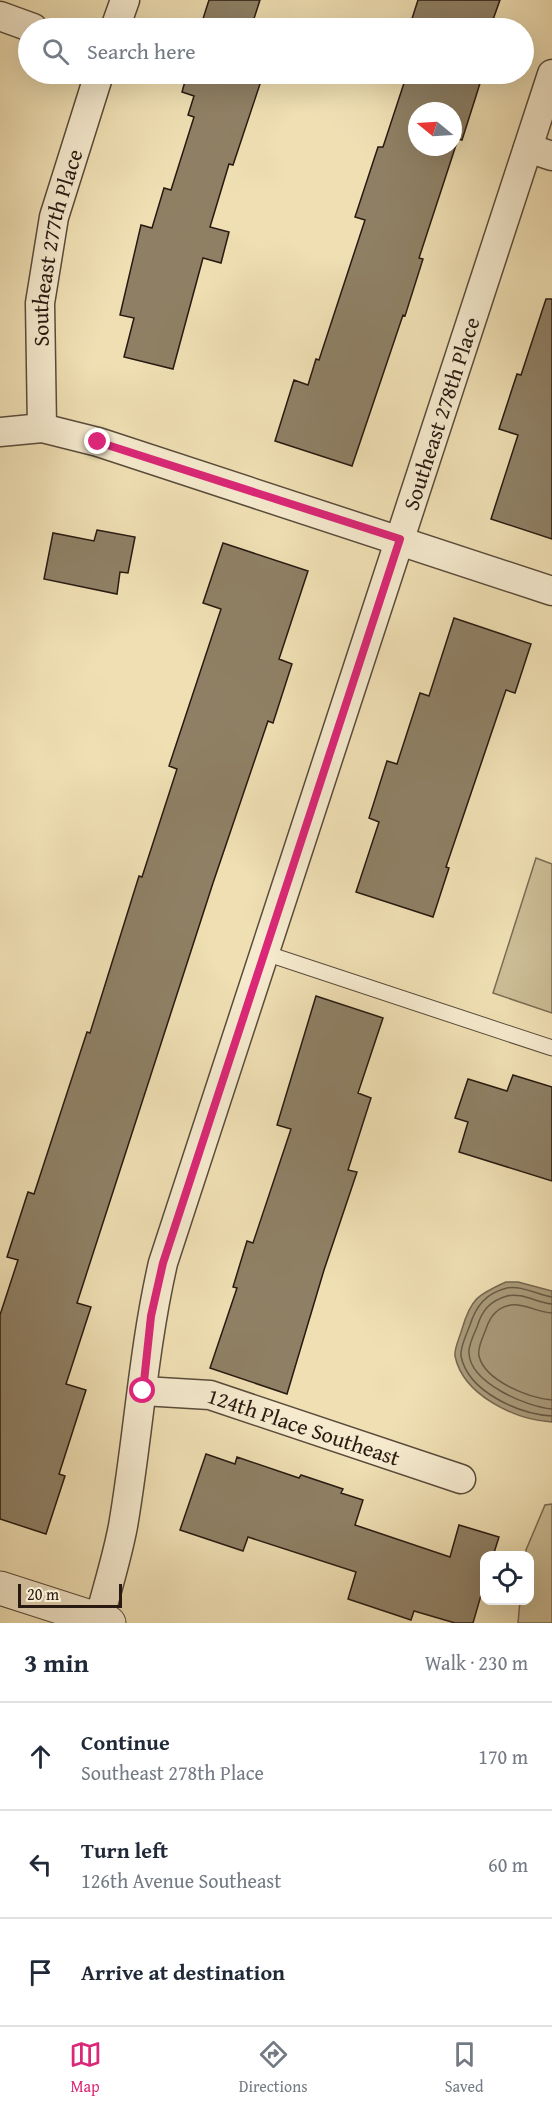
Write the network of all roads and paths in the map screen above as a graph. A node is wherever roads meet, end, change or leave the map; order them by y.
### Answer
1 (125, 0) edge
2 (0, 16) edge
3 (119, 18) edge
4 (18, 23) edge
5 (552, 74) edge
6 (96, 84) edge
7 (540, 152) edge
8 (42, 428) junction
9 (0, 432) edge
10 (400, 539) junction
11 (552, 591) edge
12 (265, 953) junction
13 (552, 1048) edge
14 (143, 1391) junction
15 (461, 1479) dead end
16 (0, 1588) edge
17 (104, 1622) edge

1 - 3 street
2 - 4 street
5 - 7 street, Southeast 278th Place
6 - 8 street, Southeast 277th Place
7 - 10 street, Southeast 278th Place
8 - 9 street
8 - 10 street
10 - 11 street
10 - 12 street, Southeast 278th Place
12 - 13 lane
12 - 14 street, Southeast 278th Place
14 - 15 street, 124th Place Southeast
14 - 17 street, Southeast 278th Place
16 - 17 street

